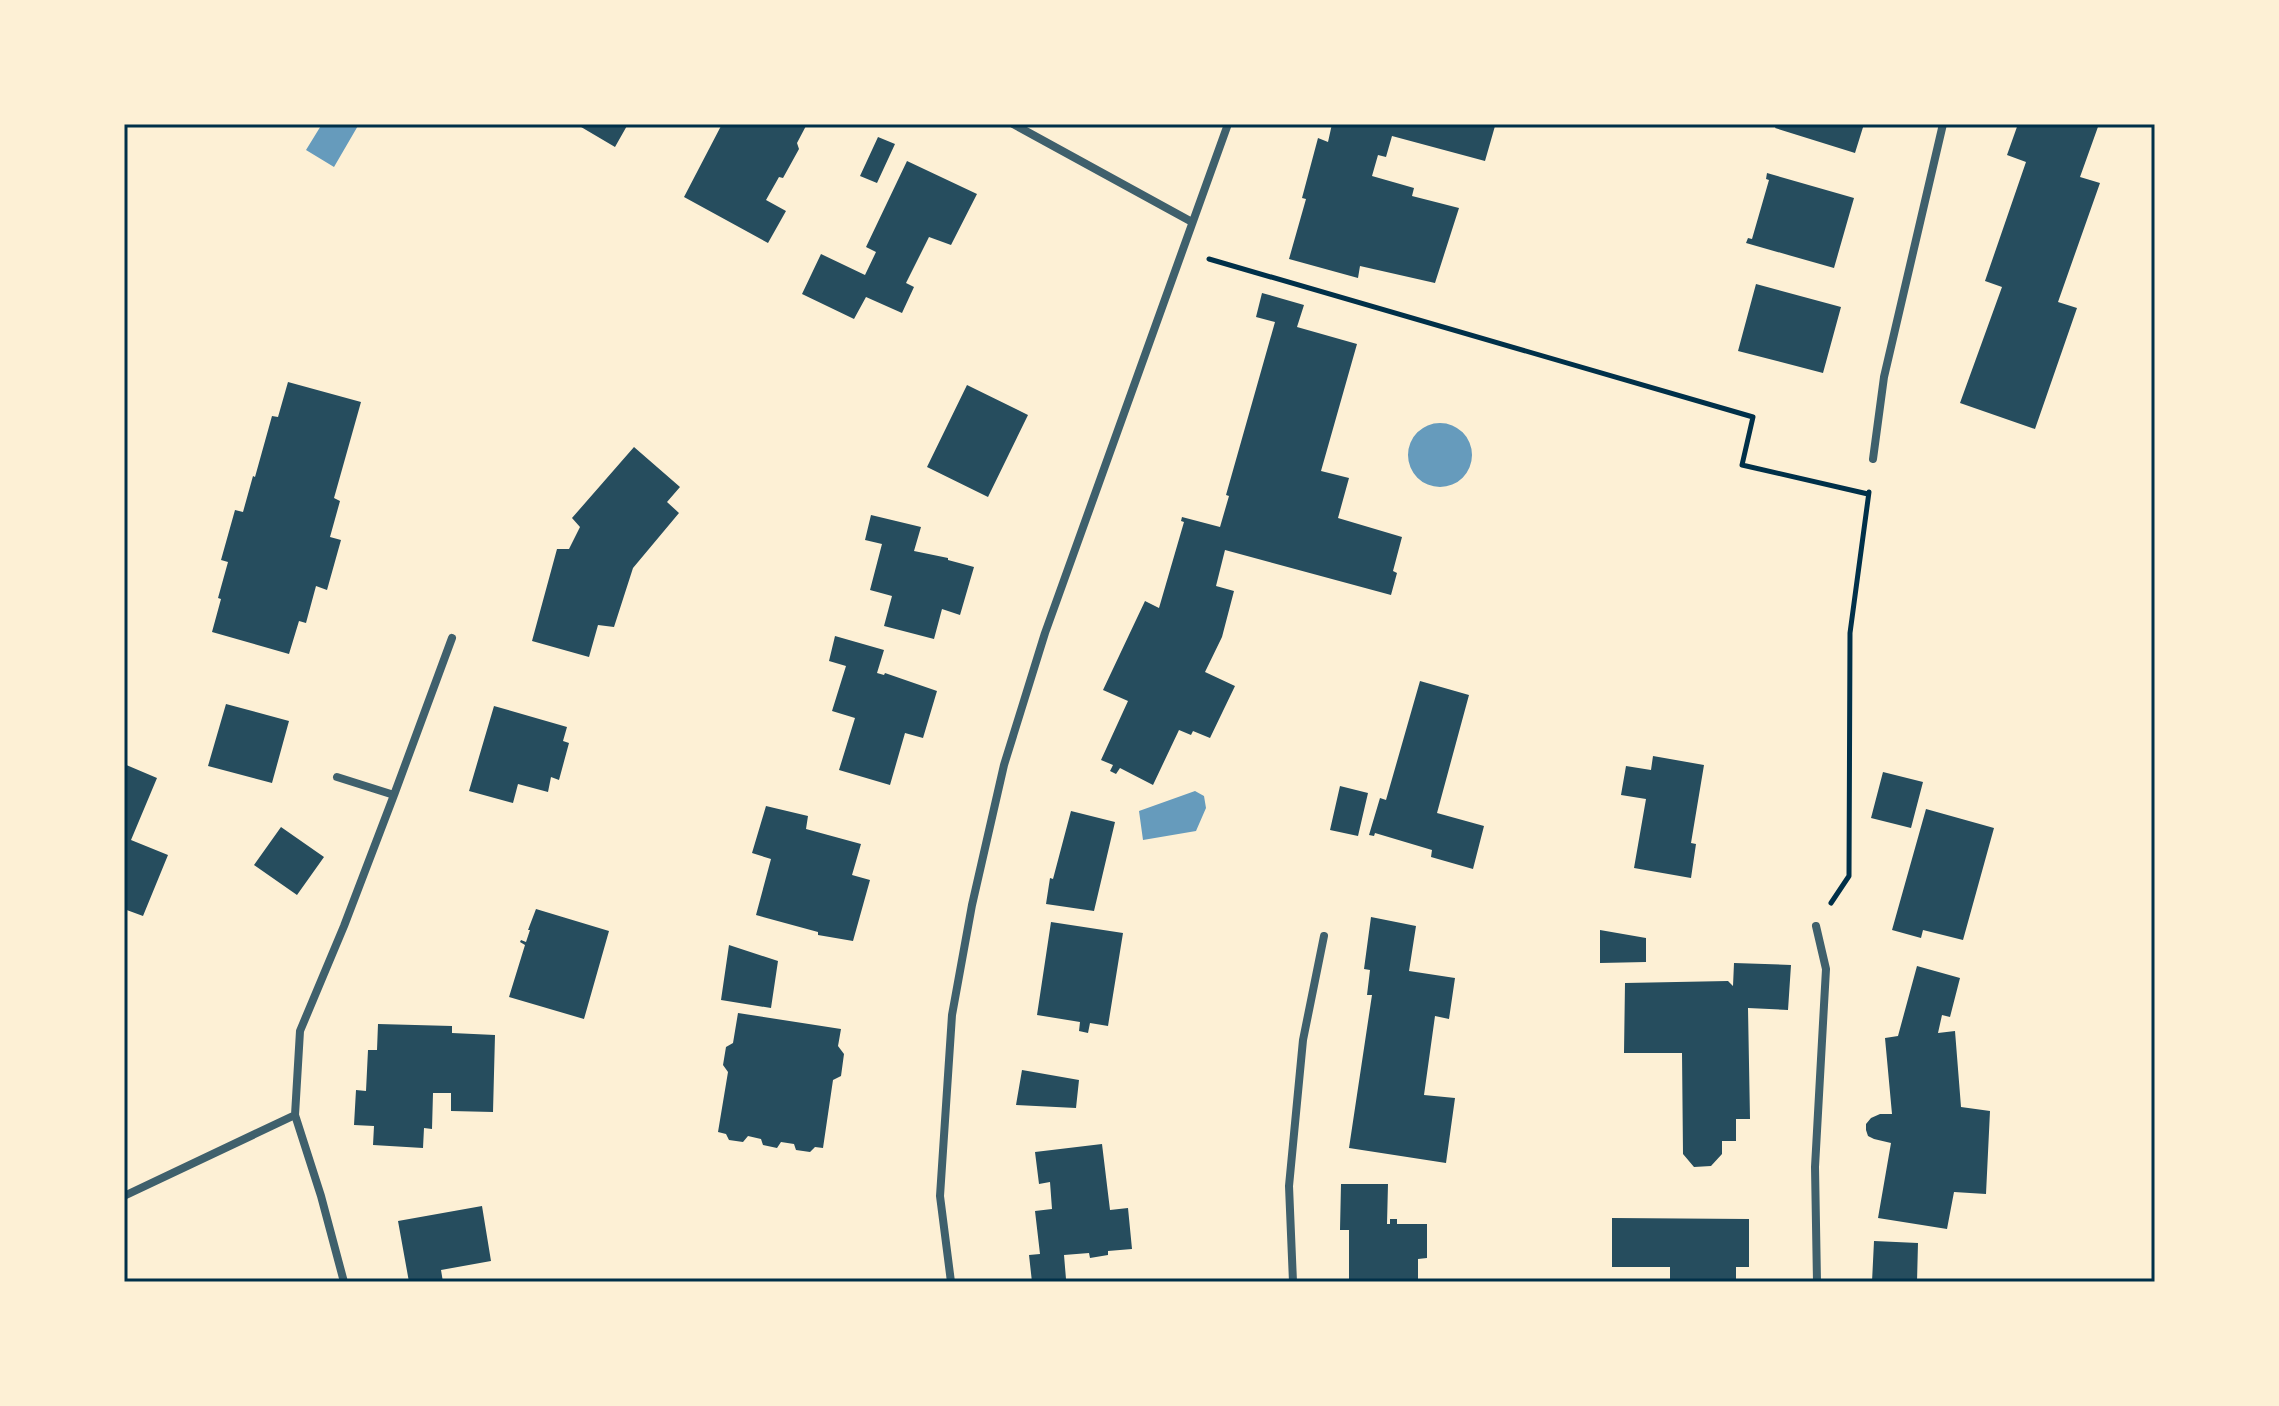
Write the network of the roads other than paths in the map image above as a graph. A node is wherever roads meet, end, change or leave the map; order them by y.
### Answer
1 (1013, 124) edge
2 (1228, 124) edge
3 (1943, 124) edge
4 (1192, 222) junction
5 (1873, 459) road end
6 (452, 638) dead end
7 (337, 777) dead end
8 (394, 795) junction
9 (1816, 926) road end
10 (1324, 936) dead end
11 (295, 1115) junction
12 (124, 1196) edge
13 (344, 1282) edge
14 (951, 1282) edge
15 (1293, 1282) edge
16 (1817, 1282) edge

1 - 4 street
2 - 4 street
3 - 5 street
4 - 14 street
6 - 8 street
7 - 8 street
8 - 11 street
9 - 16 street
10 - 15 street
11 - 12 street
11 - 13 street

